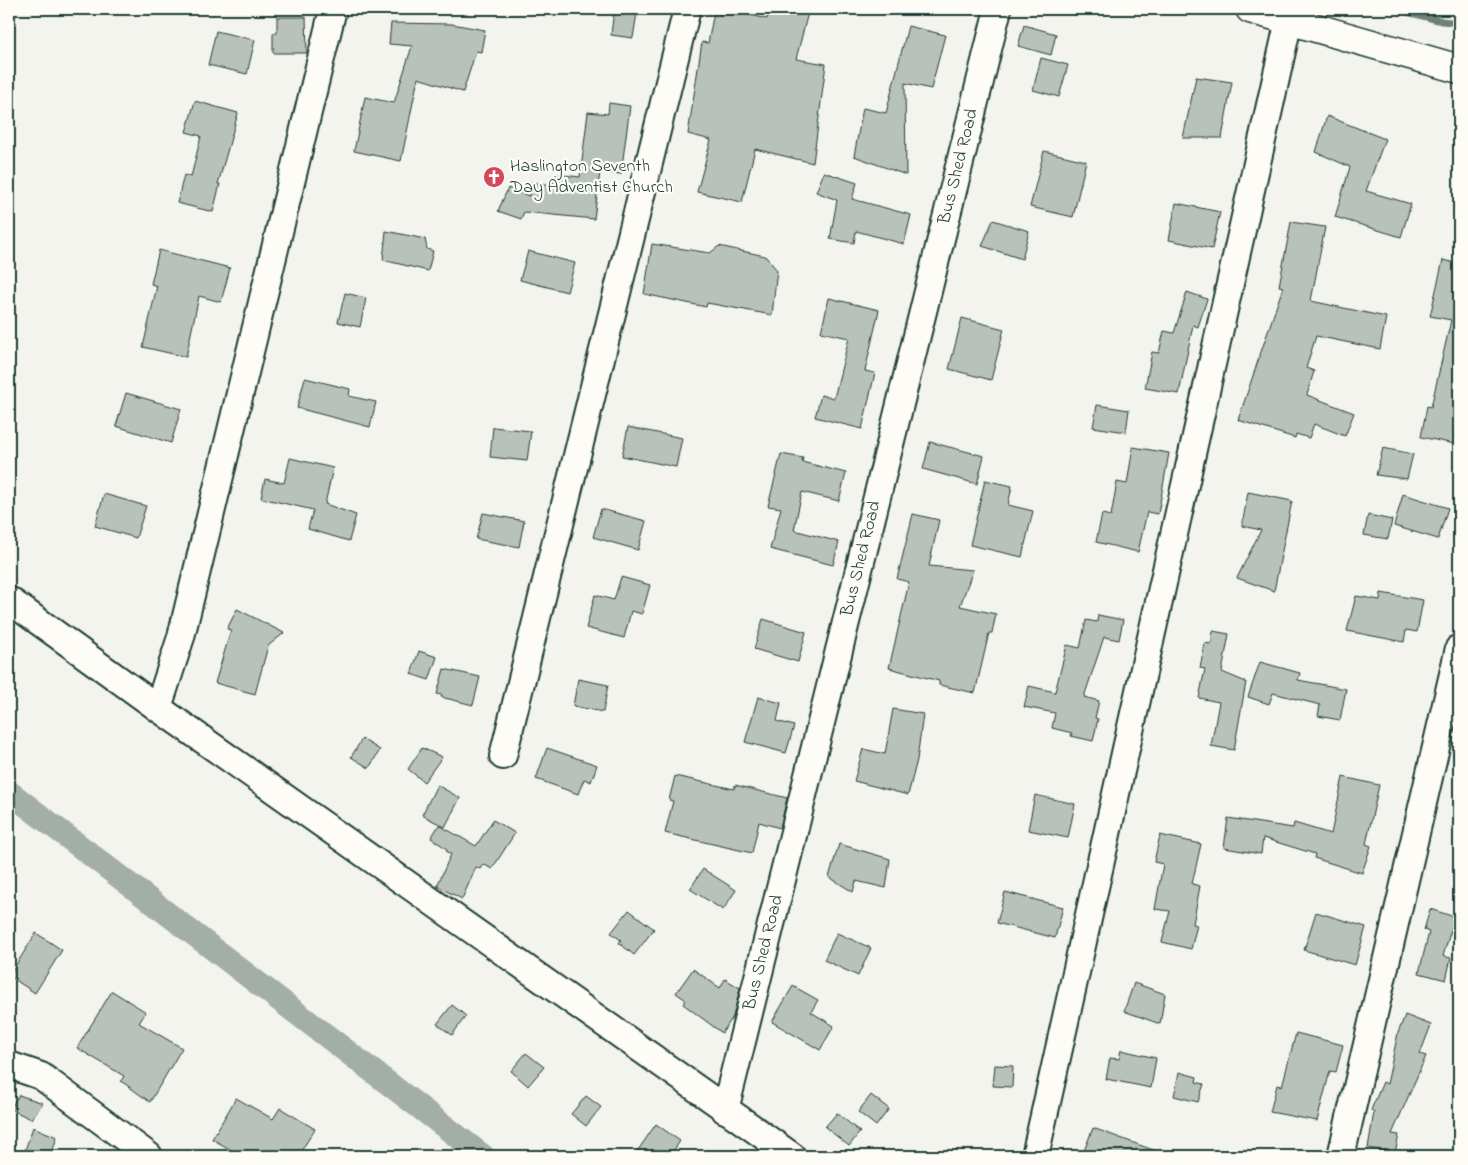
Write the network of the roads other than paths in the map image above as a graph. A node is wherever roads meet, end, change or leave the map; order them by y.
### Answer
1 (334, 9) edge
2 (687, 9) edge
3 (998, 9) edge
4 (1250, 9) edge
5 (1289, 20) junction
6 (1459, 69) edge
7 (9, 600) edge
8 (1459, 648) edge
9 (158, 708) junction
10 (503, 756) dead end
11 (9, 1065) edge
12 (725, 1110) junction
13 (148, 1156) edge
14 (792, 1156) edge
15 (1035, 1156) edge
16 (1341, 1156) edge

1 - 9 street
2 - 10 street
3 - 12 street, Bus Shed Road
4 - 5 main road
5 - 6 main road
5 - 15 street
7 - 9 street
8 - 16 street
9 - 12 street
11 - 13 street
12 - 14 street

